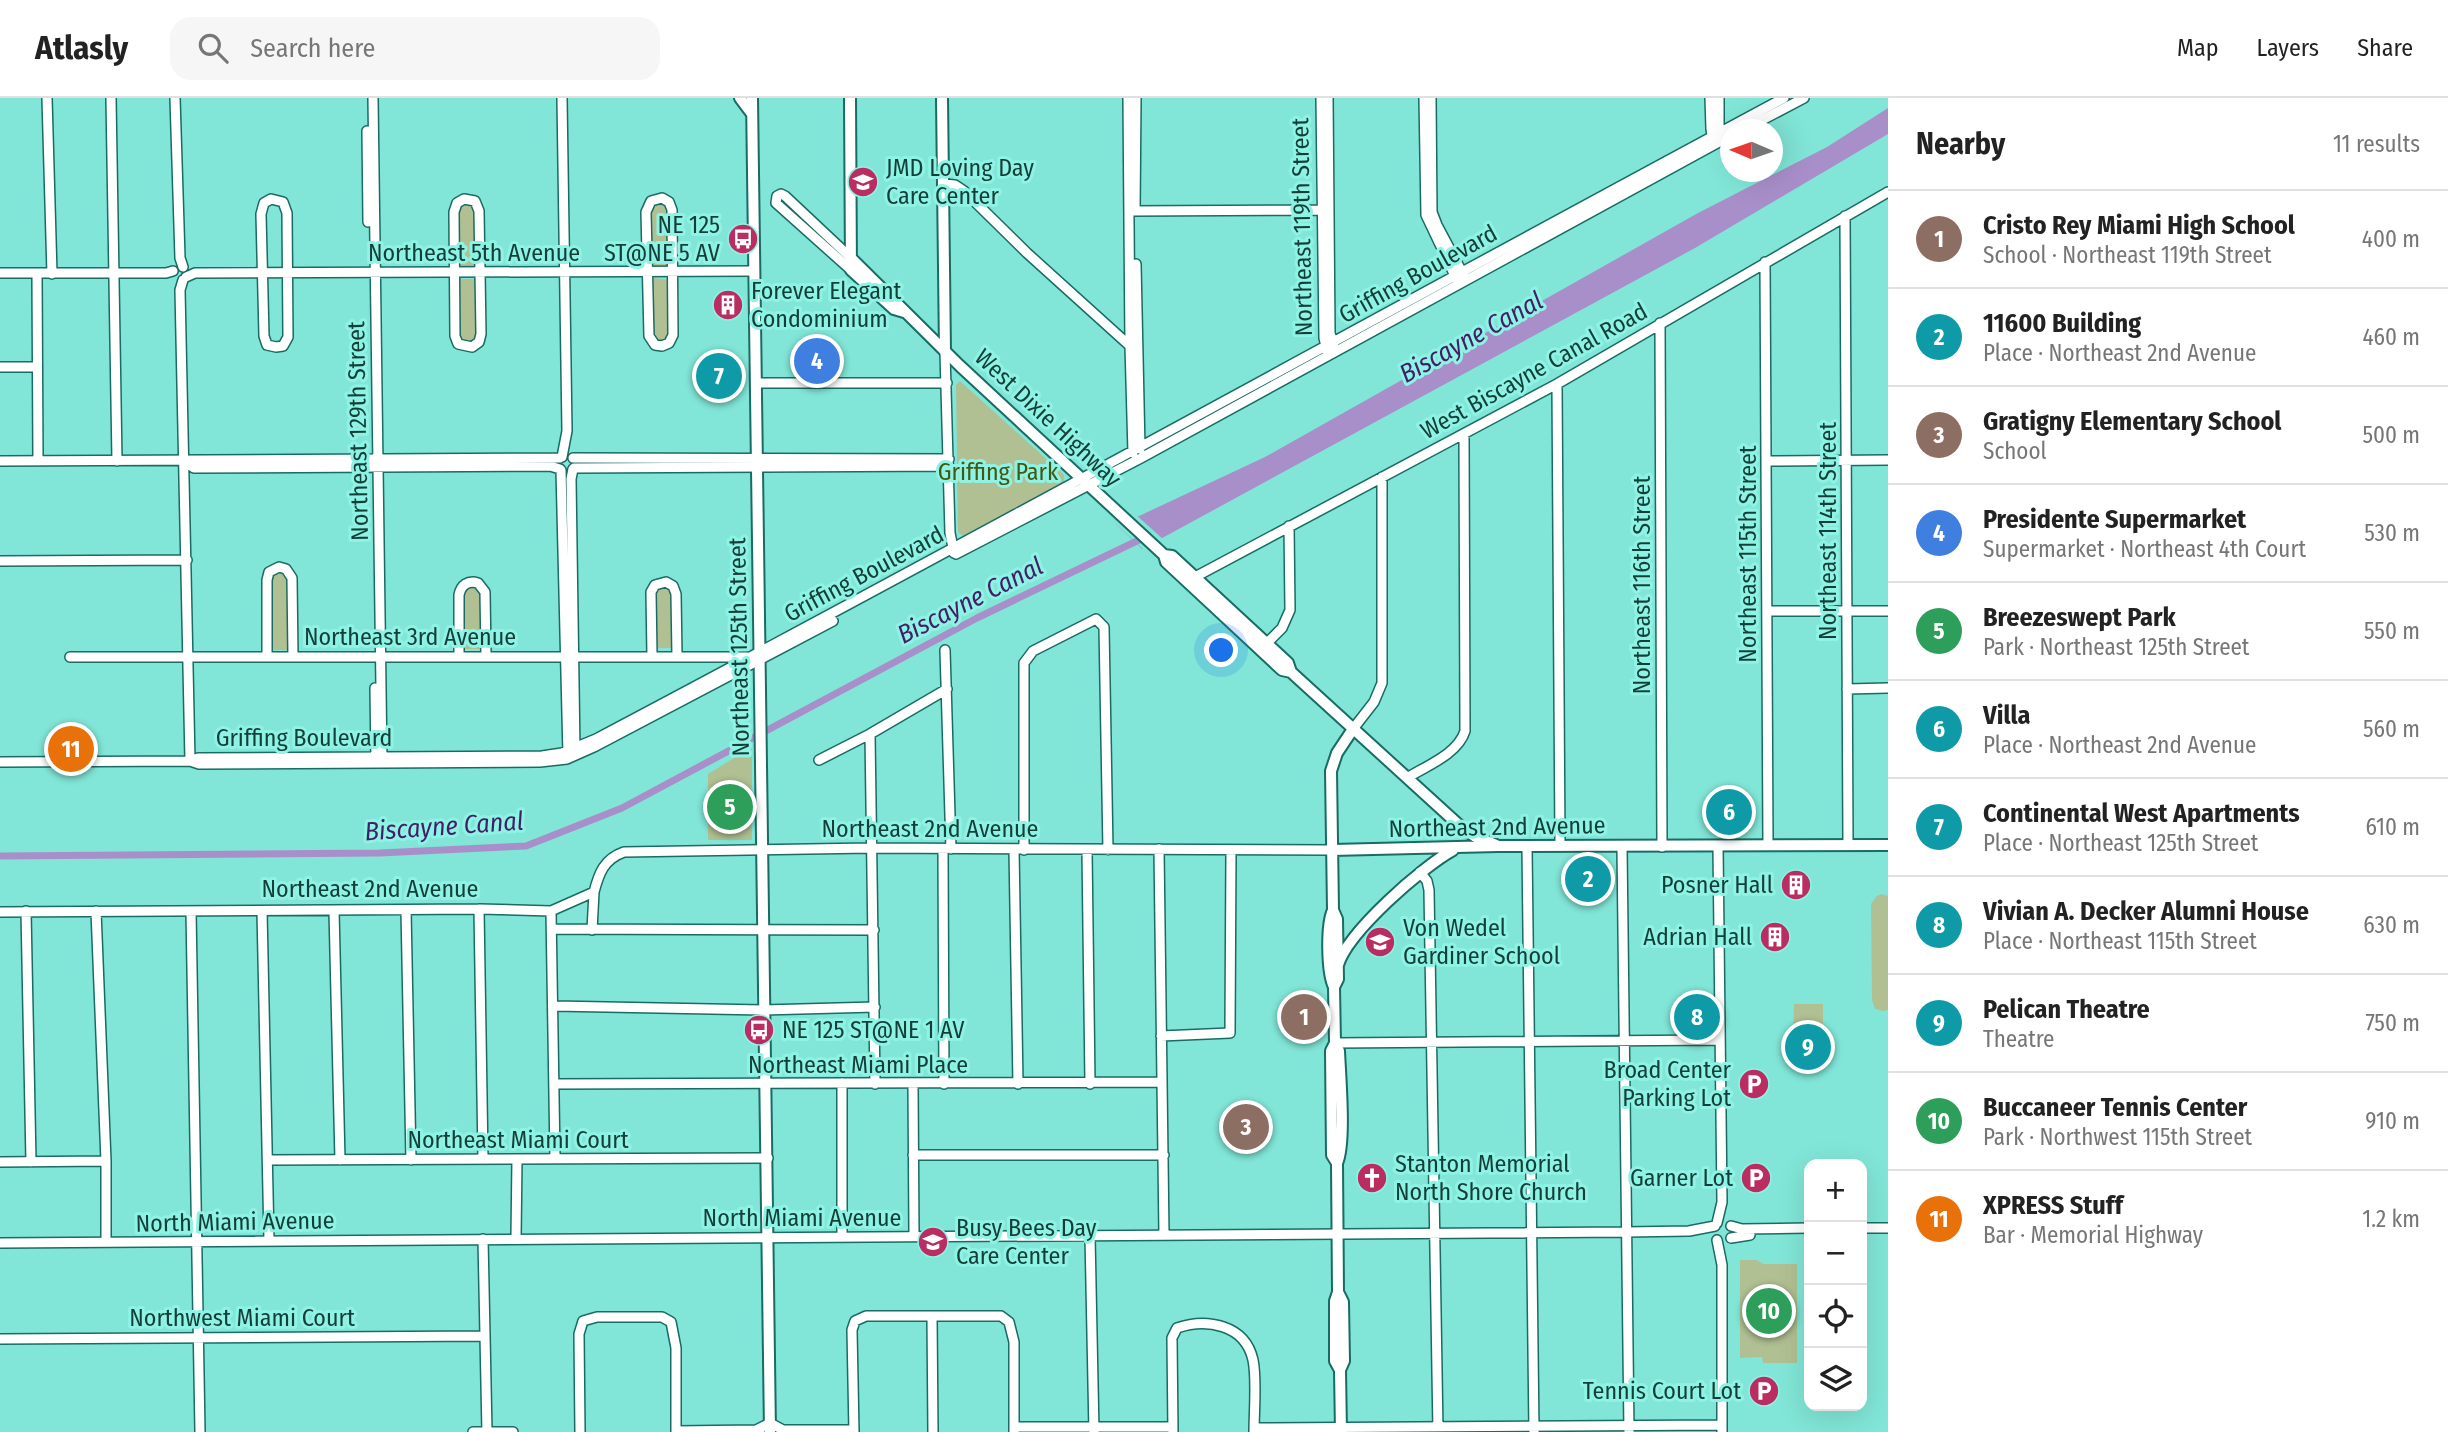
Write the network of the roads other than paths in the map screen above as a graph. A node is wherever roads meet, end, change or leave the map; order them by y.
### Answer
1 (47, 98) edge
2 (111, 98) edge
3 (175, 98) edge
4 (367, 98) edge
5 (373, 98) edge
6 (562, 98) edge
7 (740, 98) edge
8 (752, 98) edge
9 (850, 98) edge
10 (942, 98) edge
11 (1128, 98) edge
12 (1136, 98) edge
13 (1321, 98) edge
14 (1328, 98) edge
15 (1424, 98) edge
16 (1431, 98) edge
17 (1710, 98) edge
18 (1719, 98) edge
19 (1784, 98) edge
20 (1804, 98) edge
21 (752, 114) junction
22 (1750, 119) edge
23 (1764, 119) edge
24 (1720, 138) edge
25 (943, 184) junction
26 (1888, 191) edge
27 (1325, 210) junction
28 (1133, 211) junction
29 (1845, 216) junction
30 (850, 257) junction
31 (1765, 262) junction
32 (851, 270) junction
33 (754, 271) junction
34 (115, 272) junction
35 (180, 272) junction
36 (480, 272) junction
37 (565, 272) junction
38 (647, 272) junction
39 (672, 272) junction
40 (0, 273) edge
41 (287, 273) junction
42 (372, 273) junction
43 (454, 273) junction
44 (37, 274) junction
45 (52, 274) junction
46 (262, 274) junction
47 (1460, 277) junction
48 (904, 312) junction
49 (944, 315) junction
50 (1660, 323) junction
51 (917, 324) junction
52 (1129, 346) junction
53 (1331, 348) junction
54 (945, 352) junction
55 (0, 367) edge
56 (36, 367) junction
57 (756, 383) junction
58 (947, 383) junction
59 (1558, 384) junction
60 (1464, 434) junction
61 (1136, 448) junction
62 (183, 460) junction
63 (1138, 460) junction
64 (1888, 460) edge
65 (0, 461) edge
66 (38, 461) junction
67 (117, 461) junction
68 (1767, 461) junction
69 (1846, 462) junction
70 (375, 463) junction
71 (567, 463) junction
72 (757, 463) junction
73 (949, 463) junction
74 (1382, 477) junction
75 (1084, 481) junction
76 (1289, 526) junction
77 (954, 552) junction
78 (1164, 555) junction
79 (187, 560) junction
80 (0, 561) edge
81 (1195, 577) junction
82 (1768, 611) junction
83 (1888, 611) edge
84 (1847, 612) junction
85 (1267, 643) junction
86 (945, 650) dead end
87 (486, 656) junction
88 (569, 656) junction
89 (652, 656) junction
90 (677, 656) junction
91 (756, 656) junction
92 (70, 657) dead end
93 (267, 657) junction
94 (293, 657) junction
95 (377, 657) junction
96 (460, 657) junction
97 (188, 658) junction
98 (1292, 672) junction
99 (1888, 688) edge
100 (947, 689) junction
101 (1847, 689) junction
102 (1353, 729) junction
103 (870, 734) junction
104 (571, 754) junction
105 (379, 760) junction
106 (819, 760) dead end
107 (190, 761) junction
108 (0, 762) edge
109 (1407, 779) junction
110 (1463, 828) junction
111 (1769, 845) junction
112 (1848, 845) junction
113 (1888, 845) edge
114 (1498, 846) junction
115 (1560, 846) junction
116 (1662, 846) junction
117 (1718, 846) junction
118 (1527, 847) junction
119 (1622, 847) junction
120 (870, 848) junction
121 (947, 849) junction
122 (1159, 849) junction
123 (1449, 849) junction
124 (763, 850) junction
125 (1019, 850) junction
126 (1087, 850) junction
127 (1108, 850) junction
128 (1231, 850) junction
129 (1332, 850) junction
130 (1420, 872) junction
131 (594, 892) junction
132 (479, 909) junction
133 (406, 910) junction
134 (1333, 910) junction
135 (26, 911) junction
136 (96, 911) junction
137 (191, 911) junction
138 (262, 911) junction
139 (334, 911) junction
140 (551, 911) junction
141 (0, 912) edge
142 (552, 929) junction
143 (592, 930) junction
144 (765, 930) junction
145 (874, 930) junction
146 (1338, 965) junction
147 (1334, 987) junction
148 (554, 1006) junction
149 (875, 1007) junction
150 (763, 1010) junction
151 (1161, 1036) junction
152 (1720, 1040) junction
153 (1430, 1041) junction
154 (1624, 1041) junction
155 (1529, 1042) junction
156 (1335, 1043) junction
157 (1162, 1082) junction
158 (842, 1083) junction
159 (554, 1084) junction
160 (767, 1084) junction
161 (875, 1084) junction
162 (944, 1084) junction
163 (1018, 1084) junction
164 (1090, 1084) junction
165 (913, 1085) junction
166 (913, 1154) junction
167 (1164, 1155) junction
168 (555, 1158) junction
169 (768, 1158) junction
170 (483, 1159) junction
171 (517, 1159) junction
172 (268, 1160) junction
173 (341, 1160) junction
174 (411, 1160) junction
175 (106, 1161) junction
176 (0, 1162) edge
177 (31, 1162) junction
178 (1722, 1202) junction
179 (1716, 1224) junction
180 (1729, 1225) junction
181 (1804, 1228) edge
182 (1867, 1228) edge
183 (1888, 1228) edge
184 (1689, 1231) junction
185 (1626, 1232) junction
186 (1531, 1233) junction
187 (1338, 1234) junction
188 (1434, 1234) junction
189 (1867, 1234) edge
190 (1888, 1234) edge
191 (1164, 1235) junction
192 (1804, 1235) edge
193 (842, 1236) junction
194 (914, 1236) junction
195 (1090, 1236) junction
196 (768, 1237) junction
197 (516, 1238) junction
198 (483, 1239) junction
199 (1716, 1239) junction
200 (1730, 1239) junction
201 (269, 1240) junction
202 (196, 1241) junction
203 (106, 1242) junction
204 (0, 1243) edge
205 (1722, 1265) junction
206 (932, 1316) junction
207 (485, 1336) junction
208 (198, 1337) junction
209 (0, 1339) edge
210 (770, 1427) edge
211 (1722, 1428) edge
212 (1173, 1429) edge
213 (1341, 1429) edge
214 (1438, 1429) edge
215 (1534, 1429) edge
216 (1629, 1429) edge
217 (1014, 1430) edge
218 (1094, 1430) edge
219 (1254, 1430) edge
220 (758, 1431) edge
221 (782, 1431) edge
222 (854, 1431) edge
223 (200, 1432) edge
224 (473, 1432) edge
225 (486, 1432) edge
226 (513, 1432) edge
227 (580, 1432) edge
228 (676, 1432) edge
229 (933, 1432) edge

1 - 45 street
2 - 34 street
3 - 35 street
4 - 42 street, Northeast 129th Street
5 - 42 street, Northeast 129th Street
6 - 37 street
7 - 21 main road
8 - 21 main road, Northeast 125th Street
9 - 30 main road
10 - 25 main road
11 - 28 street
12 - 28 street
13 - 27 street, Northeast 119th Street
14 - 27 street, Northeast 119th Street
15 - 47 street
16 - 47 street
17 - 24 street
18 - 24 street
19 - 22 street, Griffing Boulevard
20 - 23 street
21 - 33 main road, Northeast 125th Street
24 - 47 street, Griffing Boulevard
25 - 49 main road
25 - 52 street
26 - 29 street, West Biscayne Canal Road
27 - 28 street
27 - 53 street, Northeast 119th Street
28 - 52 street
28 - 61 street
29 - 31 street, West Biscayne Canal Road
29 - 69 street, Northeast 114th Street
30 - 32 main road
30 - 32 street, West Dixie Highway
30 - 48 main road, West Dixie Highway
31 - 50 street, West Biscayne Canal Road
31 - 68 street, Northeast 115th Street
32 - 48 main road, West Dixie Highway
33 - 39 street, Northeast 5th Avenue
33 - 57 main road, Northeast 125th Street
34 - 35 street, Northeast 5th Avenue
34 - 45 street, Northeast 5th Avenue
34 - 67 street
35 - 46 street, Northeast 5th Avenue
35 - 62 street
36 - 37 street, Northeast 5th Avenue
36 - 43 street, Northeast 5th Avenue
36 - 43 street
36 - 43 street
37 - 38 street, Northeast 5th Avenue
37 - 71 street
38 - 39 street, Northeast 5th Avenue
38 - 39 street
38 - 39 street
40 - 44 street, Northeast 5th Avenue
41 - 42 street, Northeast 5th Avenue
41 - 46 street, Northeast 5th Avenue
41 - 46 street
41 - 46 street
42 - 43 street, Northeast 5th Avenue
42 - 70 street, Northeast 129th Street
44 - 45 street, Northeast 5th Avenue
44 - 56 street
47 - 53 street, Griffing Boulevard
48 - 51 main road, West Dixie Highway
49 - 51 main road
49 - 54 main road
50 - 59 street, West Biscayne Canal Road
50 - 116 street, Northeast 116th Street
51 - 54 main road, West Dixie Highway
52 - 61 street
53 - 61 street, Griffing Boulevard
53 - 63 street, Griffing Boulevard
54 - 58 street
54 - 75 main road, West Dixie Highway
55 - 56 street
56 - 66 street
57 - 58 street
57 - 72 main road, Northeast 125th Street
58 - 73 street
59 - 60 street, West Biscayne Canal Road
59 - 115 street
60 - 74 street, West Biscayne Canal Road
60 - 109 street
61 - 63 street
61 - 75 street, Griffing Boulevard
62 - 67 street
62 - 70 street
62 - 79 street
63 - 75 street, Griffing Boulevard
64 - 69 street
65 - 66 street
66 - 67 street
68 - 69 street
68 - 82 street, Northeast 115th Street
69 - 84 street, Northeast 114th Street
70 - 71 street
70 - 95 street, Northeast 129th Street
71 - 72 street
71 - 88 street
72 - 73 street
72 - 91 main road, Northeast 125th Street
73 - 77 street
74 - 76 street, West Biscayne Canal Road
74 - 102 street
75 - 77 street, Griffing Boulevard
75 - 78 main road, West Dixie Highway
76 - 81 street, West Biscayne Canal Road
76 - 85 street
77 - 91 street, Griffing Boulevard
78 - 81 main road, West Dixie Highway
78 - 98 main road, West Dixie Highway
79 - 80 street
79 - 97 street
81 - 85 main road, West Dixie Highway
82 - 84 street
82 - 111 street, Northeast 115th Street
83 - 84 street
84 - 101 street, Northeast 114th Street
85 - 98 main road, West Dixie Highway
86 - 100 street
87 - 88 street, Northeast 3rd Avenue
87 - 96 street, Northeast 3rd Avenue
87 - 96 street
88 - 89 street, Northeast 3rd Avenue
88 - 104 street
89 - 90 street, Northeast 3rd Avenue
89 - 90 street
90 - 91 street, Northeast 3rd Avenue
91 - 104 street, Griffing Boulevard
91 - 124 main road, Northeast 125th Street
92 - 97 street, Northeast 3rd Avenue
93 - 94 street, Northeast 3rd Avenue
93 - 94 street
93 - 97 street, Northeast 3rd Avenue
94 - 95 street, Northeast 3rd Avenue
95 - 96 street, Northeast 3rd Avenue
95 - 105 street, Northeast 129th Street
97 - 107 street
98 - 102 main road, West Dixie Highway
99 - 101 street
100 - 103 street
100 - 121 street
101 - 112 street, Northeast 114th Street
102 - 109 main road, West Dixie Highway
102 - 129 main road
103 - 106 street
103 - 120 street
104 - 105 street, Griffing Boulevard
105 - 107 street, Griffing Boulevard
107 - 108 street, Griffing Boulevard
109 - 110 main road, West Dixie Highway
110 - 114 main road, West Dixie Highway
110 - 123 main road
111 - 112 main road, Northeast 2nd Avenue
111 - 117 main road, Northeast 2nd Avenue
112 - 113 main road, Northeast 2nd Avenue
114 - 118 main road, Northeast 2nd Avenue
114 - 123 main road, Northeast 2nd Avenue
115 - 118 main road, Northeast 2nd Avenue
115 - 119 main road, Northeast 2nd Avenue
116 - 117 main road, Northeast 2nd Avenue
116 - 119 main road, Northeast 2nd Avenue
117 - 152 street
118 - 155 street
119 - 154 street
120 - 121 street, Northeast 2nd Avenue
120 - 124 street, Northeast 2nd Avenue
120 - 145 street
121 - 125 street, Northeast 2nd Avenue
121 - 162 street
122 - 127 street, Northeast 2nd Avenue
122 - 128 street, Northeast 2nd Avenue
122 - 151 street
123 - 129 main road, Northeast 2nd Avenue
123 - 130 main road
124 - 131 street, Northeast 2nd Avenue
124 - 144 main road, Northeast 125th Street
125 - 126 street, Northeast 2nd Avenue
125 - 127 street
125 - 163 street
126 - 127 street, Northeast 2nd Avenue
126 - 164 street
128 - 129 street, Northeast 2nd Avenue
128 - 151 street
129 - 134 main road
130 - 146 main road
130 - 153 street
131 - 140 street, Northeast 2nd Avenue
131 - 143 street
132 - 133 street, Northeast 2nd Avenue
132 - 140 street, Northeast 2nd Avenue
132 - 170 street
133 - 139 street, Northeast 2nd Avenue
133 - 174 street
134 - 146 main road
134 - 147 main road
135 - 136 street, Northeast 2nd Avenue
135 - 141 street, Northeast 2nd Avenue
135 - 177 street
136 - 137 street, Northeast 2nd Avenue
136 - 175 street
137 - 138 street, Northeast 2nd Avenue
137 - 202 street
138 - 139 street, Northeast 2nd Avenue
138 - 172 street
139 - 173 street
140 - 142 street
142 - 143 street
142 - 148 street
143 - 144 street
144 - 145 street
144 - 150 main road, Northeast 125th Street
145 - 149 street
146 - 147 main road
147 - 156 main road
148 - 150 street
148 - 159 street
149 - 150 street
149 - 161 street
150 - 160 main road, Northeast 125th Street
151 - 157 street
152 - 154 street
152 - 178 street
153 - 155 street
153 - 156 street
153 - 188 street
154 - 155 street
154 - 185 street
155 - 186 street
156 - 187 main road
157 - 164 street, Northeast Miami Place
157 - 167 street
158 - 160 street, Northeast Miami Place
158 - 161 street, Northeast Miami Place
158 - 193 street
159 - 160 street, Northeast Miami Place
159 - 168 street
160 - 169 main road, Northeast 125th Street
161 - 165 street, Northeast Miami Place
162 - 163 street, Northeast Miami Place
162 - 165 street, Northeast Miami Place
163 - 164 street, Northeast Miami Place
165 - 166 street
166 - 167 street
166 - 194 street
167 - 191 street
168 - 169 street, Northeast Miami Court
168 - 171 street, Northeast Miami Court
169 - 196 main road, Northeast 125th Street
170 - 171 street, Northeast Miami Court
170 - 174 street, Northeast Miami Court
171 - 197 street
172 - 173 street, Northeast Miami Court
172 - 201 street
173 - 174 street, Northeast Miami Court
175 - 177 street
175 - 203 street
176 - 177 street
178 - 179 street
178 - 180 street
179 - 180 street
179 - 184 street, North Miami Avenue
179 - 199 street
180 - 181 street
180 - 200 street
182 - 183 street
184 - 185 street, North Miami Avenue
184 - 199 street, North Miami Avenue
185 - 186 street, North Miami Avenue
185 - 216 street
186 - 188 street, North Miami Avenue
186 - 215 street
187 - 188 street, North Miami Avenue
187 - 191 street, North Miami Avenue
187 - 213 main road
188 - 214 street
189 - 190 street
191 - 195 street, North Miami Avenue
192 - 200 street
193 - 194 street, North Miami Avenue
193 - 196 street, North Miami Avenue
194 - 195 street, North Miami Avenue
195 - 218 street
196 - 197 street, North Miami Avenue
196 - 210 main road, Northeast 125th Street
197 - 198 street, North Miami Avenue
198 - 201 street, North Miami Avenue
198 - 207 street
199 - 200 street
199 - 205 street
200 - 205 street
201 - 202 street, North Miami Avenue
202 - 203 street, North Miami Avenue
202 - 208 street
203 - 204 street, North Miami Avenue
205 - 211 street
206 - 217 street
206 - 222 street
206 - 229 street
207 - 208 street, Northwest Miami Court
207 - 225 street
208 - 209 street, Northwest Miami Court
208 - 223 street
210 - 220 street
210 - 221 street
211 - 216 street
212 - 218 street
212 - 219 street
213 - 214 street
213 - 219 street
214 - 215 street
215 - 216 street
217 - 218 street
220 - 228 street
221 - 222 street
224 - 225 street
225 - 226 street
227 - 228 street

